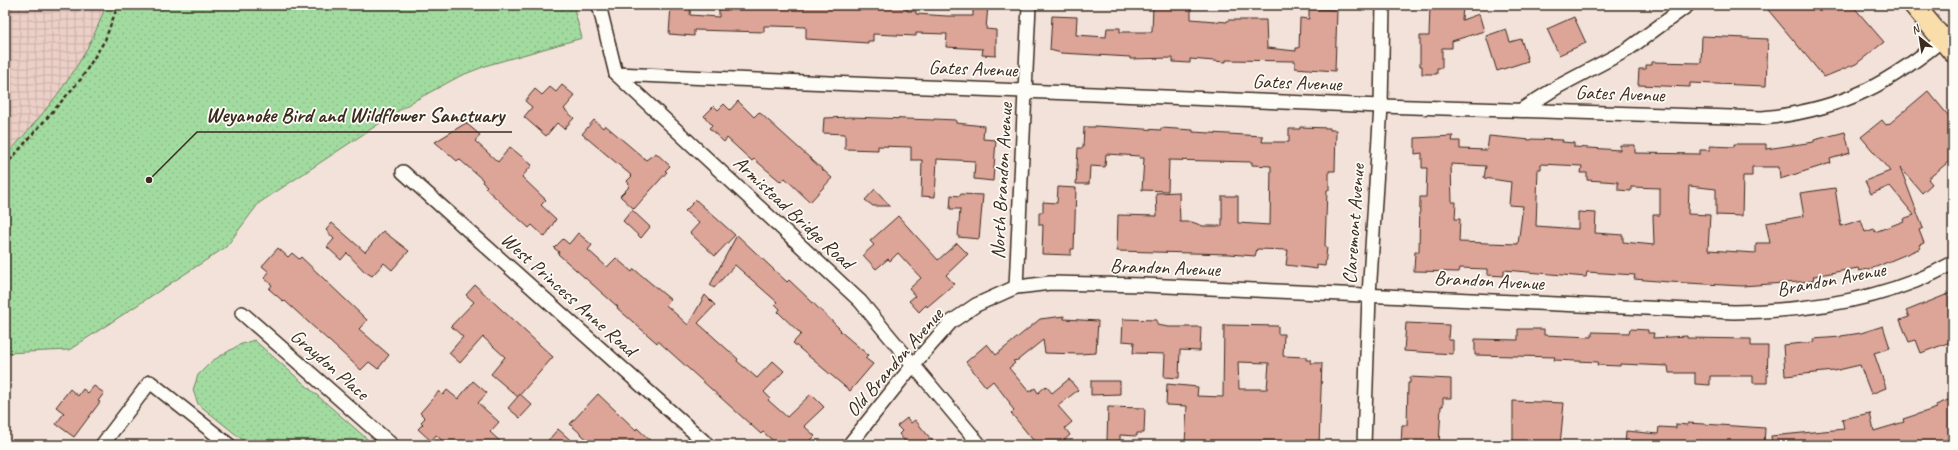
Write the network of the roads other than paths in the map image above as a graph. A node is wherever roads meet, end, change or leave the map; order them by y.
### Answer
1 (599, 5) edge
2 (1029, 5) edge
3 (1383, 5) edge
4 (1688, 5) edge
5 (1914, 5) edge
6 (1950, 41) edge
7 (616, 74) junction
8 (1025, 90) junction
9 (1381, 106) junction
10 (1521, 110) junction
11 (403, 172) dead end
12 (1953, 263) edge
13 (1016, 288) junction
14 (1369, 295) junction
15 (242, 313) dead end
16 (913, 365) junction
17 (102, 445) edge
18 (229, 445) edge
19 (392, 445) edge
20 (708, 445) edge
21 (849, 445) edge
22 (980, 445) edge
23 (1364, 445) edge

1 - 7 street
2 - 8 street, North Brandon Avenue
3 - 9 street, Claremont Avenue
4 - 10 street
5 - 6 main road
6 - 10 street, Gates Avenue
7 - 8 street, Gates Avenue
7 - 16 street, Armistead Bridge Road
8 - 9 street, Gates Avenue
8 - 13 street, North Brandon Avenue
9 - 10 street, Gates Avenue
9 - 14 street, Claremont Avenue
11 - 20 street, West Princess Anne Road
12 - 14 street, Brandon Avenue
13 - 14 street, Brandon Avenue
13 - 16 street, Old Brandon Avenue
14 - 23 street, Claremont Avenue
15 - 19 street, Graydon Place
16 - 21 street, Old Brandon Avenue
16 - 22 street, Armistead Bridge Road
17 - 18 street

